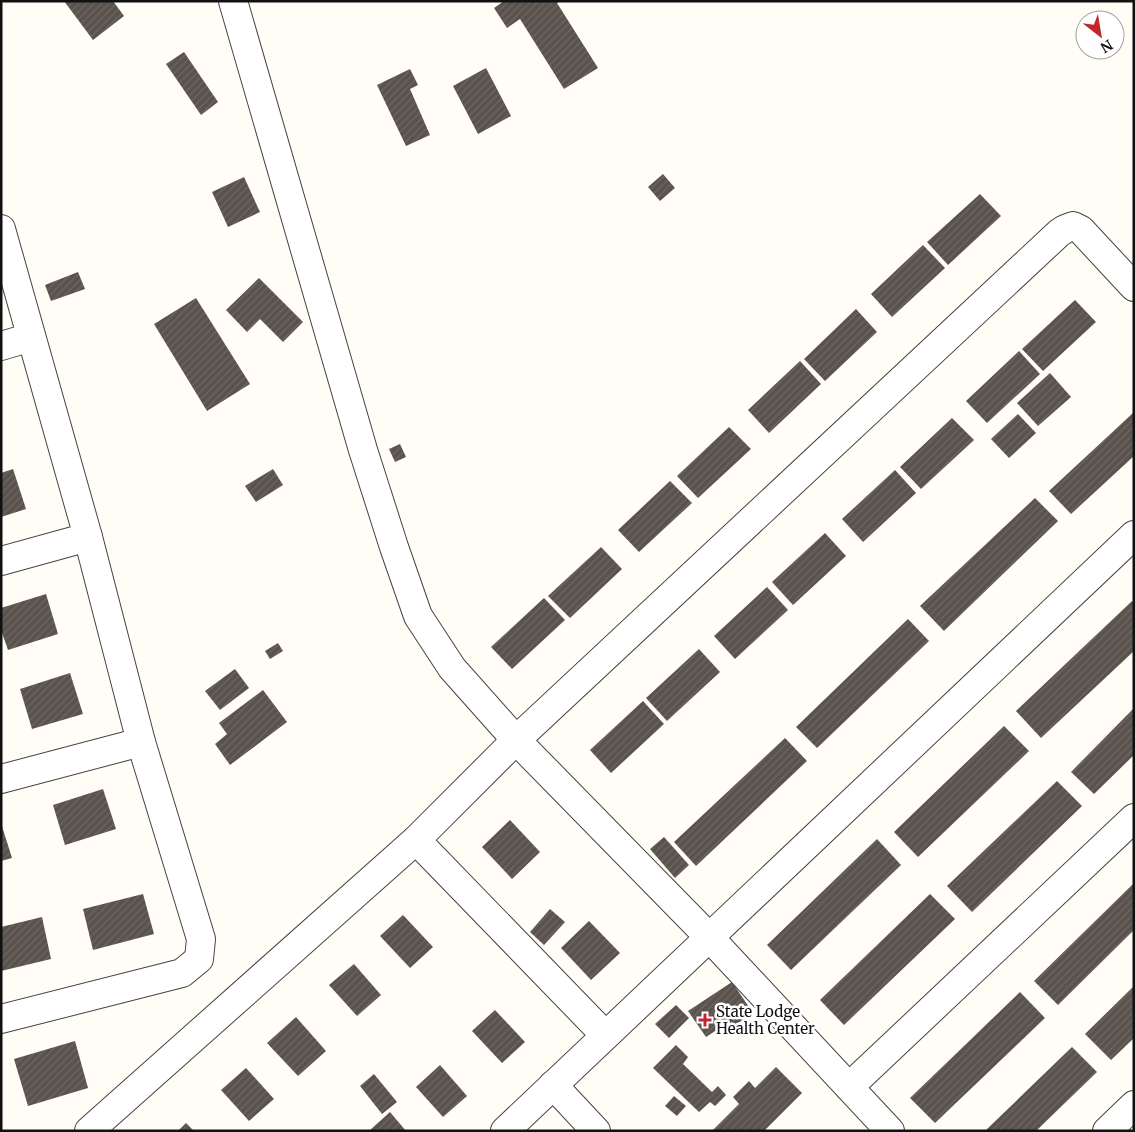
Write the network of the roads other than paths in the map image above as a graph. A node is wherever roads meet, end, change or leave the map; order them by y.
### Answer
1 (232, 1) edge
2 (1, 229) edge
3 (1134, 287) edge
4 (31, 337) junction
5 (1, 346) edge
6 (1134, 534) edge
7 (88, 537) junction
8 (1, 561) edge
9 (516, 740) junction
10 (141, 742) junction
11 (1, 779) edge
12 (1134, 818) edge
13 (416, 840) junction
14 (709, 937) junction
15 (1, 1018) edge
16 (605, 1035) junction
17 (553, 1085) junction
18 (849, 1087) junction
19 (1134, 1105) edge
20 (89, 1131) edge
21 (504, 1131) edge
22 (596, 1131) edge
23 (890, 1131) edge
24 (1107, 1131) edge

1 - 9 street
2 - 4 street
3 - 9 street
4 - 5 street
4 - 7 street
6 - 14 street
7 - 8 street
7 - 10 street
9 - 13 street
9 - 14 street
10 - 11 street
10 - 15 street
12 - 18 street
13 - 16 street
13 - 20 street
14 - 16 street
14 - 18 street
16 - 17 street
17 - 21 street
17 - 22 street
18 - 23 street
19 - 24 street

